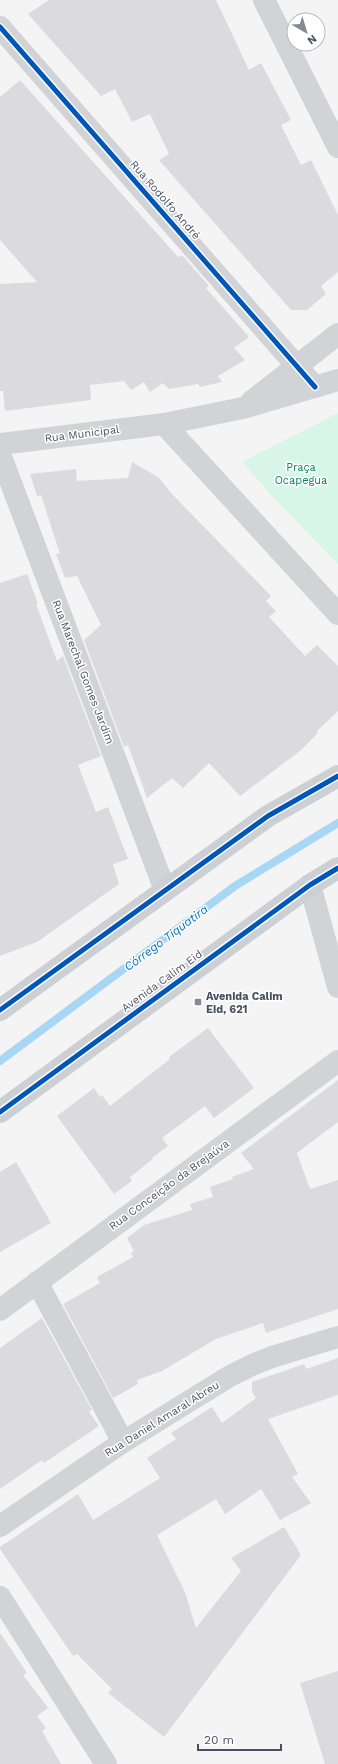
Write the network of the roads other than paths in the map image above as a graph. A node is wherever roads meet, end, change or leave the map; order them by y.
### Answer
1 (264, 0) edge
2 (0, 27) edge
3 (338, 148) edge
4 (338, 334) edge
5 (297, 366) junction
6 (338, 380) edge
7 (315, 386) junction
8 (243, 408) junction
9 (164, 424) junction
10 (0, 444) edge
11 (0, 454) edge
12 (338, 614) edge
13 (338, 776) edge
14 (338, 868) edge
15 (310, 885) junction
16 (165, 890) junction
17 (338, 987) edge
18 (0, 1010) edge
19 (338, 1061) edge
20 (0, 1112) edge
21 (37, 1282) junction
22 (0, 1310) edge
23 (338, 1337) edge
24 (123, 1442) junction
25 (0, 1526) edge
26 (0, 1597) edge
27 (106, 1764) edge

1 - 3 street
2 - 5 street, Rua Rodolfo André
4 - 5 street
5 - 7 street, Rua Rodolfo André
5 - 8 street
6 - 7 street
7 - 8 street
8 - 9 street
9 - 10 street, Rua Municipal
9 - 12 street
11 - 16 street, Rua Marechal Gomes Jardim
13 - 16 main road
14 - 15 main road, Avenida Calim Eid
15 - 17 street
15 - 20 main road, Avenida Calim Eid
16 - 18 main road
19 - 21 street, Rua Conceição da Brejaúva
21 - 22 street, Rua Conceição da Brejaúva
21 - 24 street
23 - 24 street, Rua Daniel Amaral Abreu
24 - 25 street, Rua Daniel Amaral Abreu
26 - 27 street

